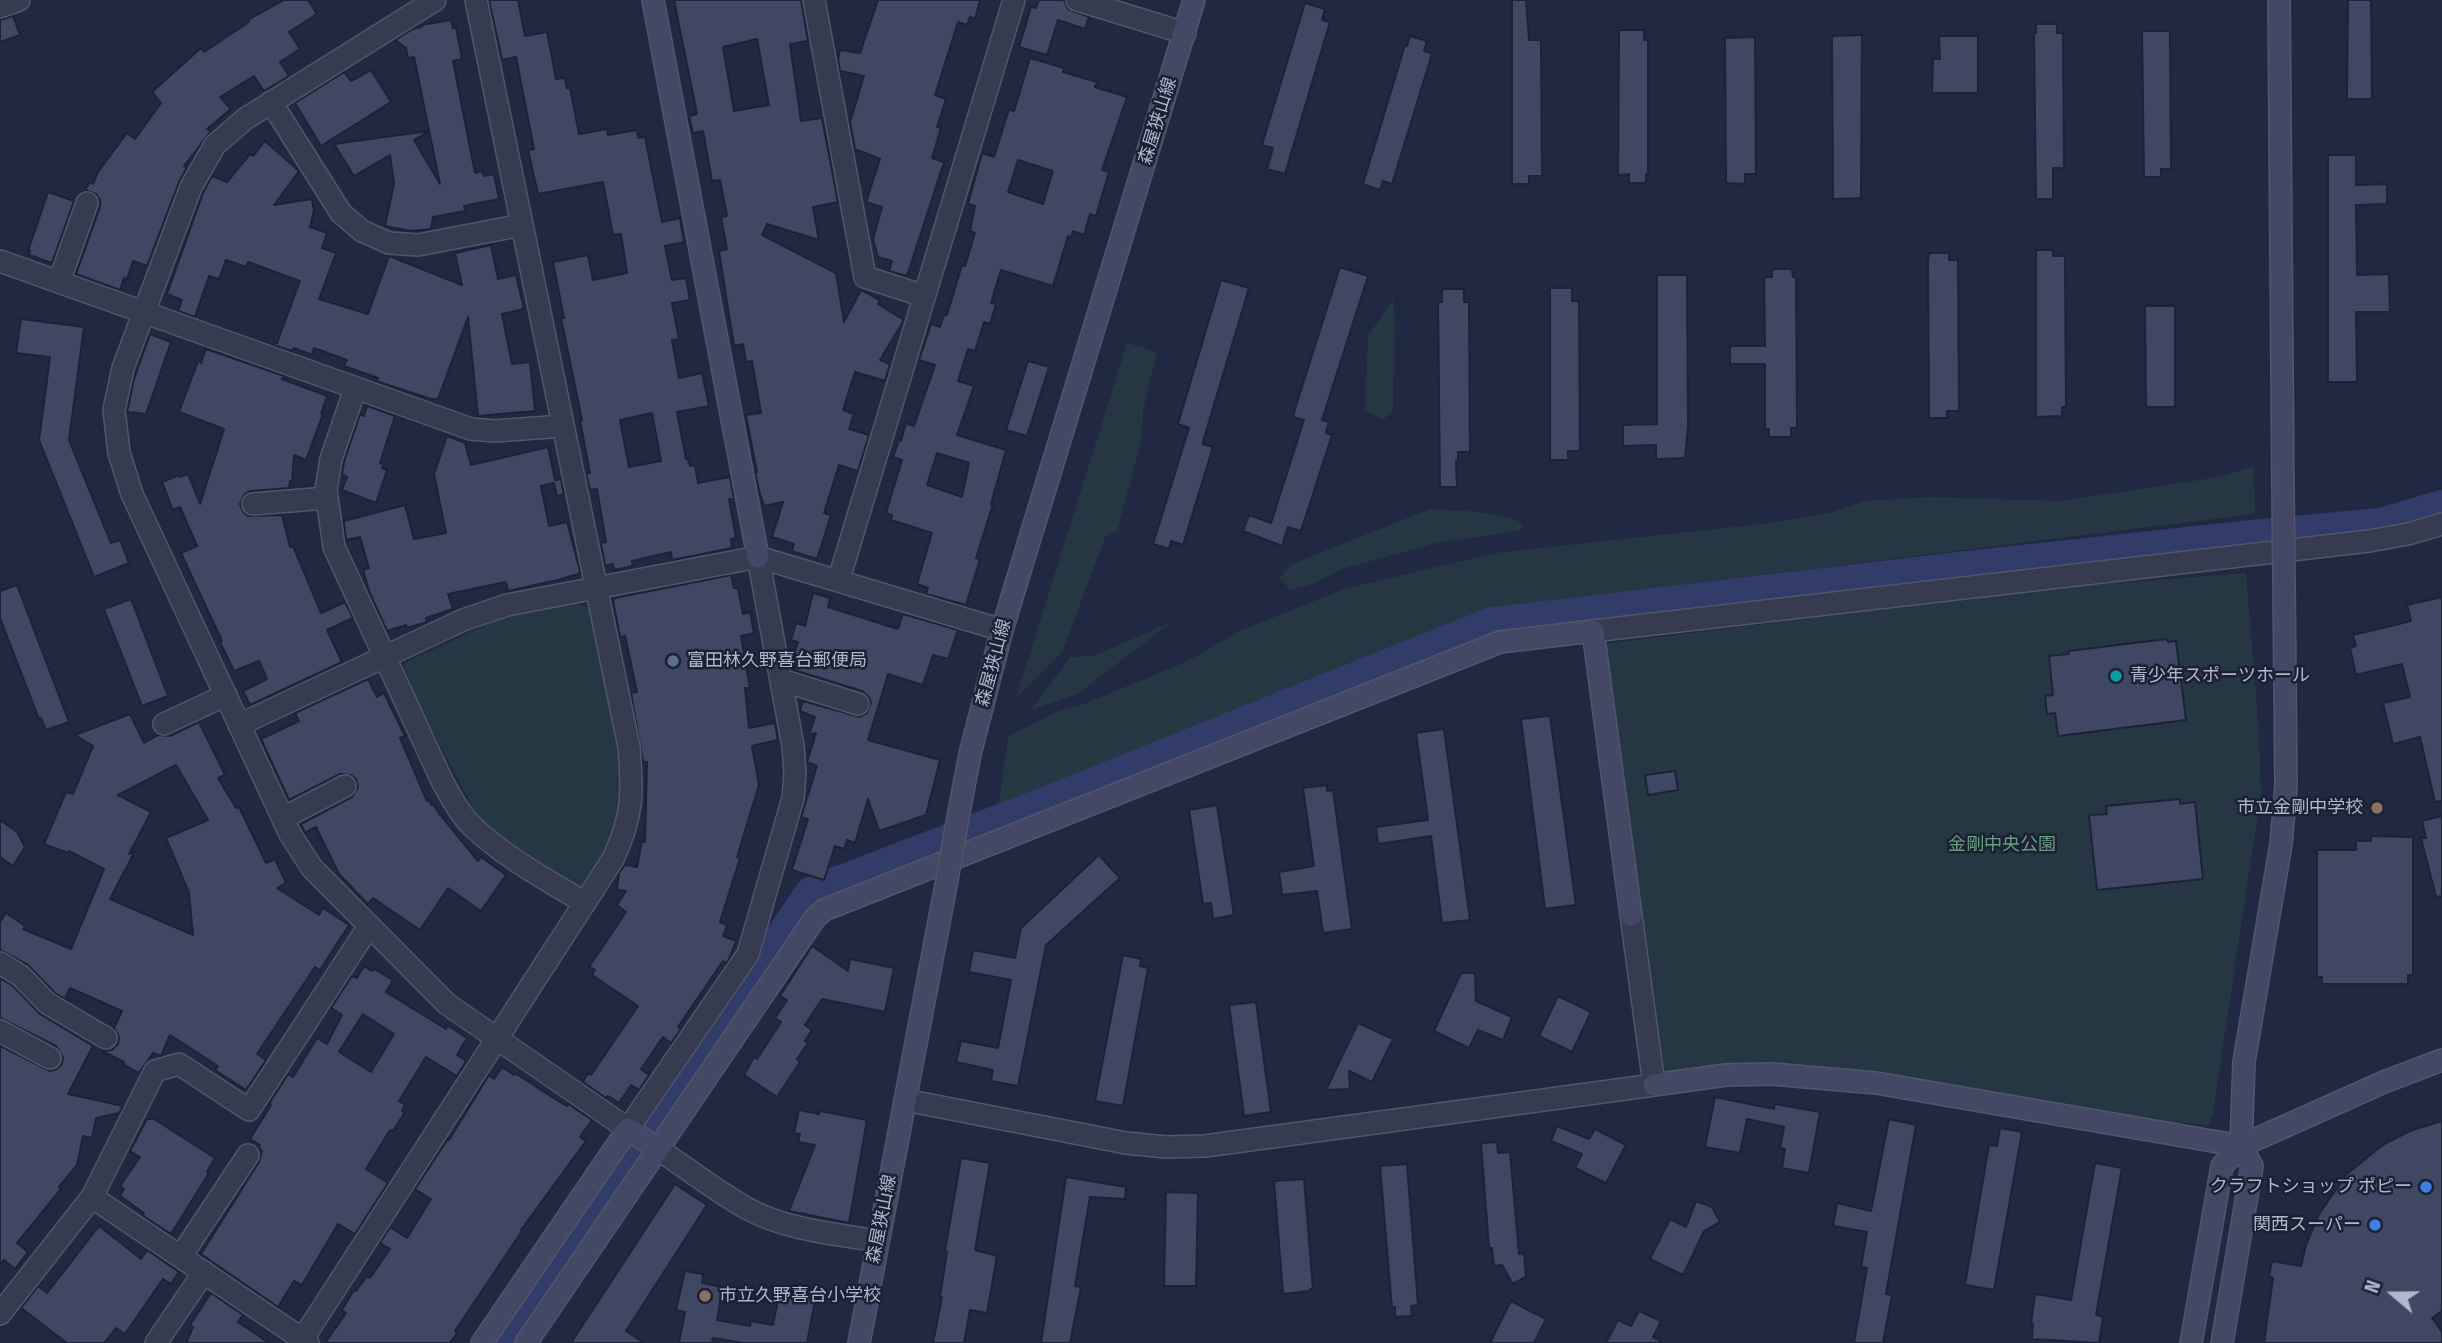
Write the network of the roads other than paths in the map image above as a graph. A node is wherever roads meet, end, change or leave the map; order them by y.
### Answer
1 (19, 0) edge
2 (435, 0) edge
3 (476, 0) edge
4 (653, 0) edge
5 (814, 0) edge
6 (1014, 0) edge
7 (1077, 0) edge
8 (1194, 0) edge
9 (2279, 0) edge
10 (0, 7) edge
11 (1185, 33) junction
12 (271, 102) junction
13 (87, 204) dead end
14 (522, 225) junction
15 (0, 261) edge
16 (59, 282) junction
17 (924, 296) junction
18 (144, 313) junction
19 (355, 388) junction
20 (563, 426) junction
21 (327, 498) junction
22 (253, 504) dead end
23 (2442, 524) edge
24 (758, 557) junction
25 (839, 579) junction
26 (596, 588) junction
27 (1002, 630) junction
28 (1592, 631) junction
29 (384, 657) junction
30 (780, 680) junction
31 (226, 695) junction
32 (858, 704) dead end
33 (164, 724) dead end
34 (239, 725) junction
35 (345, 786) dead end
36 (283, 818) junction
37 (585, 903) junction
38 (369, 926) junction
39 (0, 963) edge
40 (0, 1031) edge
41 (106, 1038) dead end
42 (496, 1039) junction
43 (50, 1058) dead end
44 (2442, 1060) edge
45 (1654, 1085) junction
46 (905, 1100) junction
47 (643, 1139) junction
48 (2241, 1146) junction
49 (248, 1154) dead end
50 (92, 1196) junction
51 (878, 1241) junction
52 (181, 1256) junction
53 (204, 1272) junction
54 (0, 1314) edge
55 (304, 1342) edge
56 (156, 1343) edge
57 (482, 1343) edge
58 (526, 1343) edge
59 (859, 1343) edge
60 (2191, 1343) edge
61 (2222, 1343) edge

1 - 10 street
2 - 12 street
3 - 14 street
4 - 24 street
5 - 17 street
6 - 17 street
7 - 11 street
8 - 11 street, 森屋狭山線
9 - 48 street, bridge
11 - 27 street, 森屋狭山線
12 - 14 street
12 - 18 street
13 - 16 street
14 - 20 street
15 - 16 street
16 - 18 street
17 - 25 street
18 - 19 street
18 - 31 street
19 - 20 street
19 - 21 street
20 - 26 street
21 - 22 street
21 - 29 street
23 - 28 street
24 - 25 street
24 - 26 street
24 - 30 street
25 - 27 street
26 - 29 street
26 - 37 street
27 - 46 street, 森屋狭山線, bridge
28 - 45 street
28 - 47 street
29 - 34 street
29 - 37 street
30 - 32 street
30 - 47 street
31 - 33 street
31 - 34 street
34 - 36 street
35 - 36 street
36 - 38 street
37 - 42 street
38 - 42 street
38 - 50 street
39 - 41 street
40 - 43 street
42 - 47 street
42 - 55 street
44 - 48 street
45 - 46 street
45 - 48 street
46 - 51 street, 森屋狭山線
47 - 51 street
47 - 57 street
47 - 58 street
48 - 60 street
48 - 61 street
49 - 52 street
50 - 52 street
50 - 54 street
51 - 59 street, 森屋狭山線
52 - 53 street
53 - 55 street
53 - 56 street

